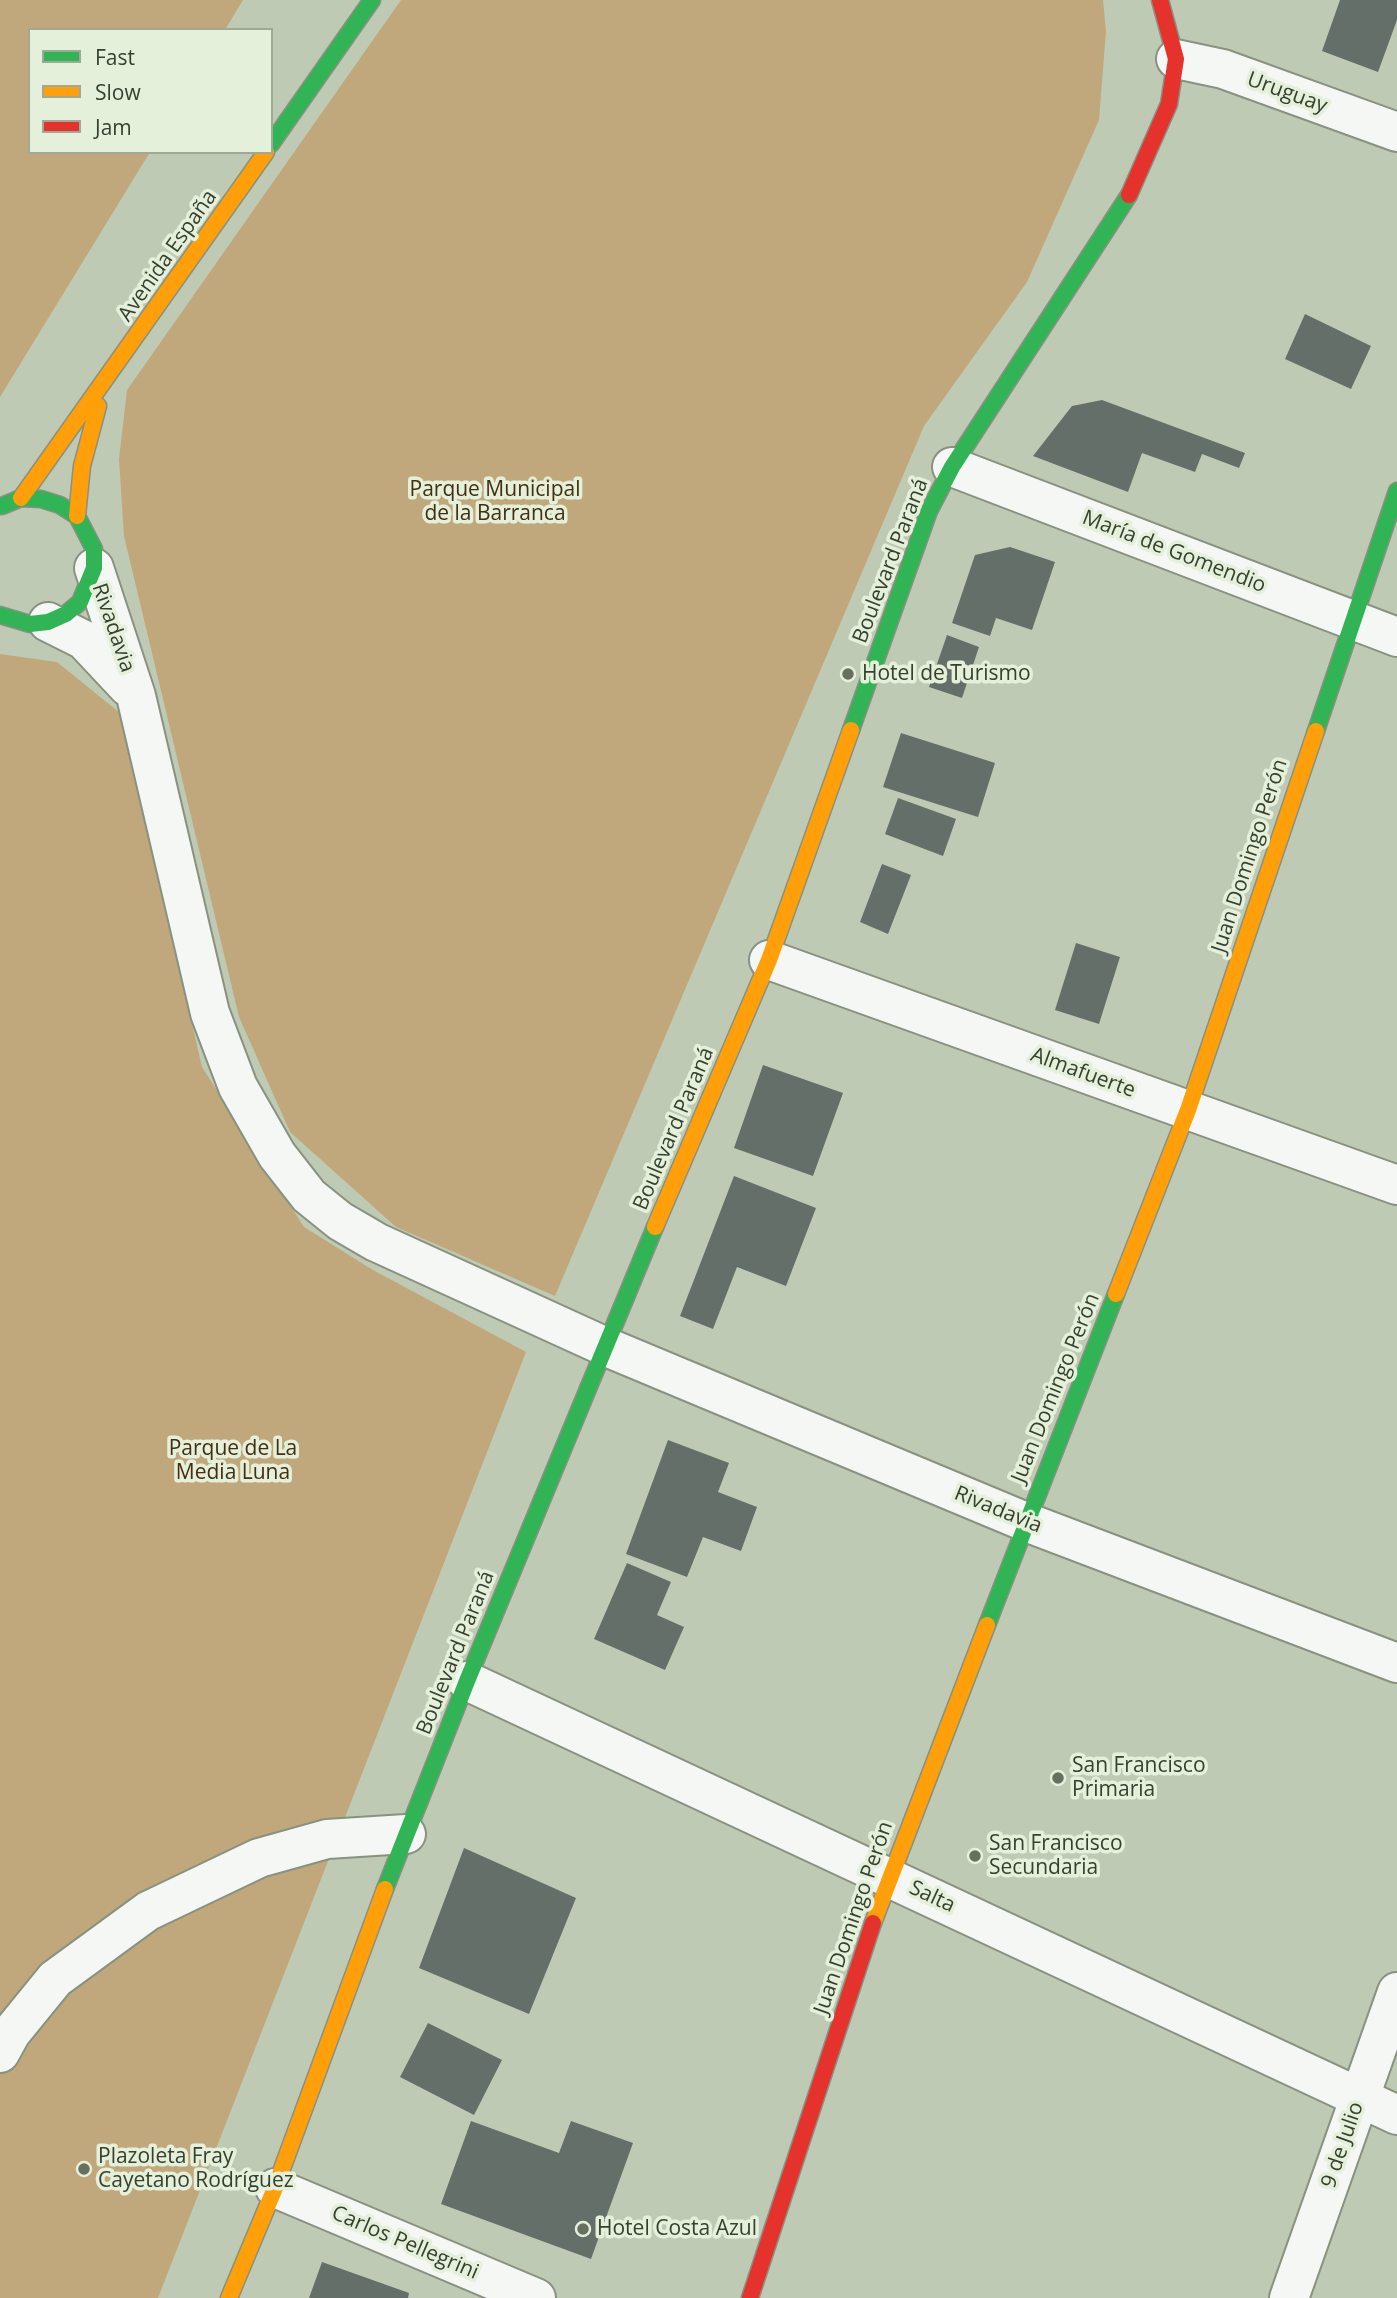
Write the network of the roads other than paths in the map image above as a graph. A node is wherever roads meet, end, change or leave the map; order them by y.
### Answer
1 (372, 0) edge
2 (1160, 0) edge
3 (1176, 59) junction
4 (1397, 132) edge
5 (273, 141) edge
6 (265, 154) edge
7 (104, 384) junction
8 (952, 467) junction
9 (1397, 491) edge
10 (22, 498) junction
11 (0, 507) edge
12 (76, 516) junction
13 (94, 568) junction
14 (0, 615) edge
15 (1351, 620) junction
16 (48, 622) junction
17 (1397, 637) edge
18 (136, 696) junction
19 (769, 960) junction
20 (1188, 1110) junction
21 (1397, 1185) edge
22 (604, 1346) junction
23 (1026, 1522) junction
24 (1397, 1663) edge
25 (467, 1681) junction
26 (406, 1833) junction
27 (888, 1877) junction
28 (1397, 1992) edge
29 (0, 2053) edge
30 (1360, 2098) junction
31 (1397, 2115) edge
32 (275, 2188) junction
33 (229, 2298) edge
34 (536, 2298) edge
35 (750, 2298) edge
36 (1289, 2298) edge

1 - 5 street
2 - 3 street, Boulevard Paraná
3 - 4 street, Uruguay
3 - 8 street, Boulevard Paraná
6 - 7 street, Avenida España
7 - 10 street, Avenida España
7 - 12 street, Avenida España
8 - 15 street, María de Gomendio
8 - 19 street, Boulevard Paraná
9 - 15 street, Juan Domingo Perón
10 - 11 street
10 - 12 street
12 - 13 street
13 - 16 street
13 - 18 street, Rivadavia
14 - 16 street
15 - 17 street, María de Gomendio
15 - 20 street, Juan Domingo Perón
16 - 18 street, Rivadavia
18 - 22 street, Rivadavia
19 - 20 street, Almafuerte
19 - 22 street, Boulevard Paraná
20 - 21 street, Almafuerte
20 - 23 street, Juan Domingo Perón
22 - 23 street, Rivadavia
22 - 25 street, Boulevard Paraná
23 - 24 street, Rivadavia
23 - 27 street, Juan Domingo Perón
25 - 26 street, Boulevard Paraná
25 - 27 street, Salta
26 - 29 street
26 - 32 street, Boulevard Paraná
27 - 30 street, Salta
27 - 35 street, Juan Domingo Perón
28 - 30 street, 9 de Julio
30 - 31 street, Salta
30 - 36 street, 9 de Julio
32 - 33 street, Boulevard Paraná
32 - 34 street, Carlos Pellegrini

